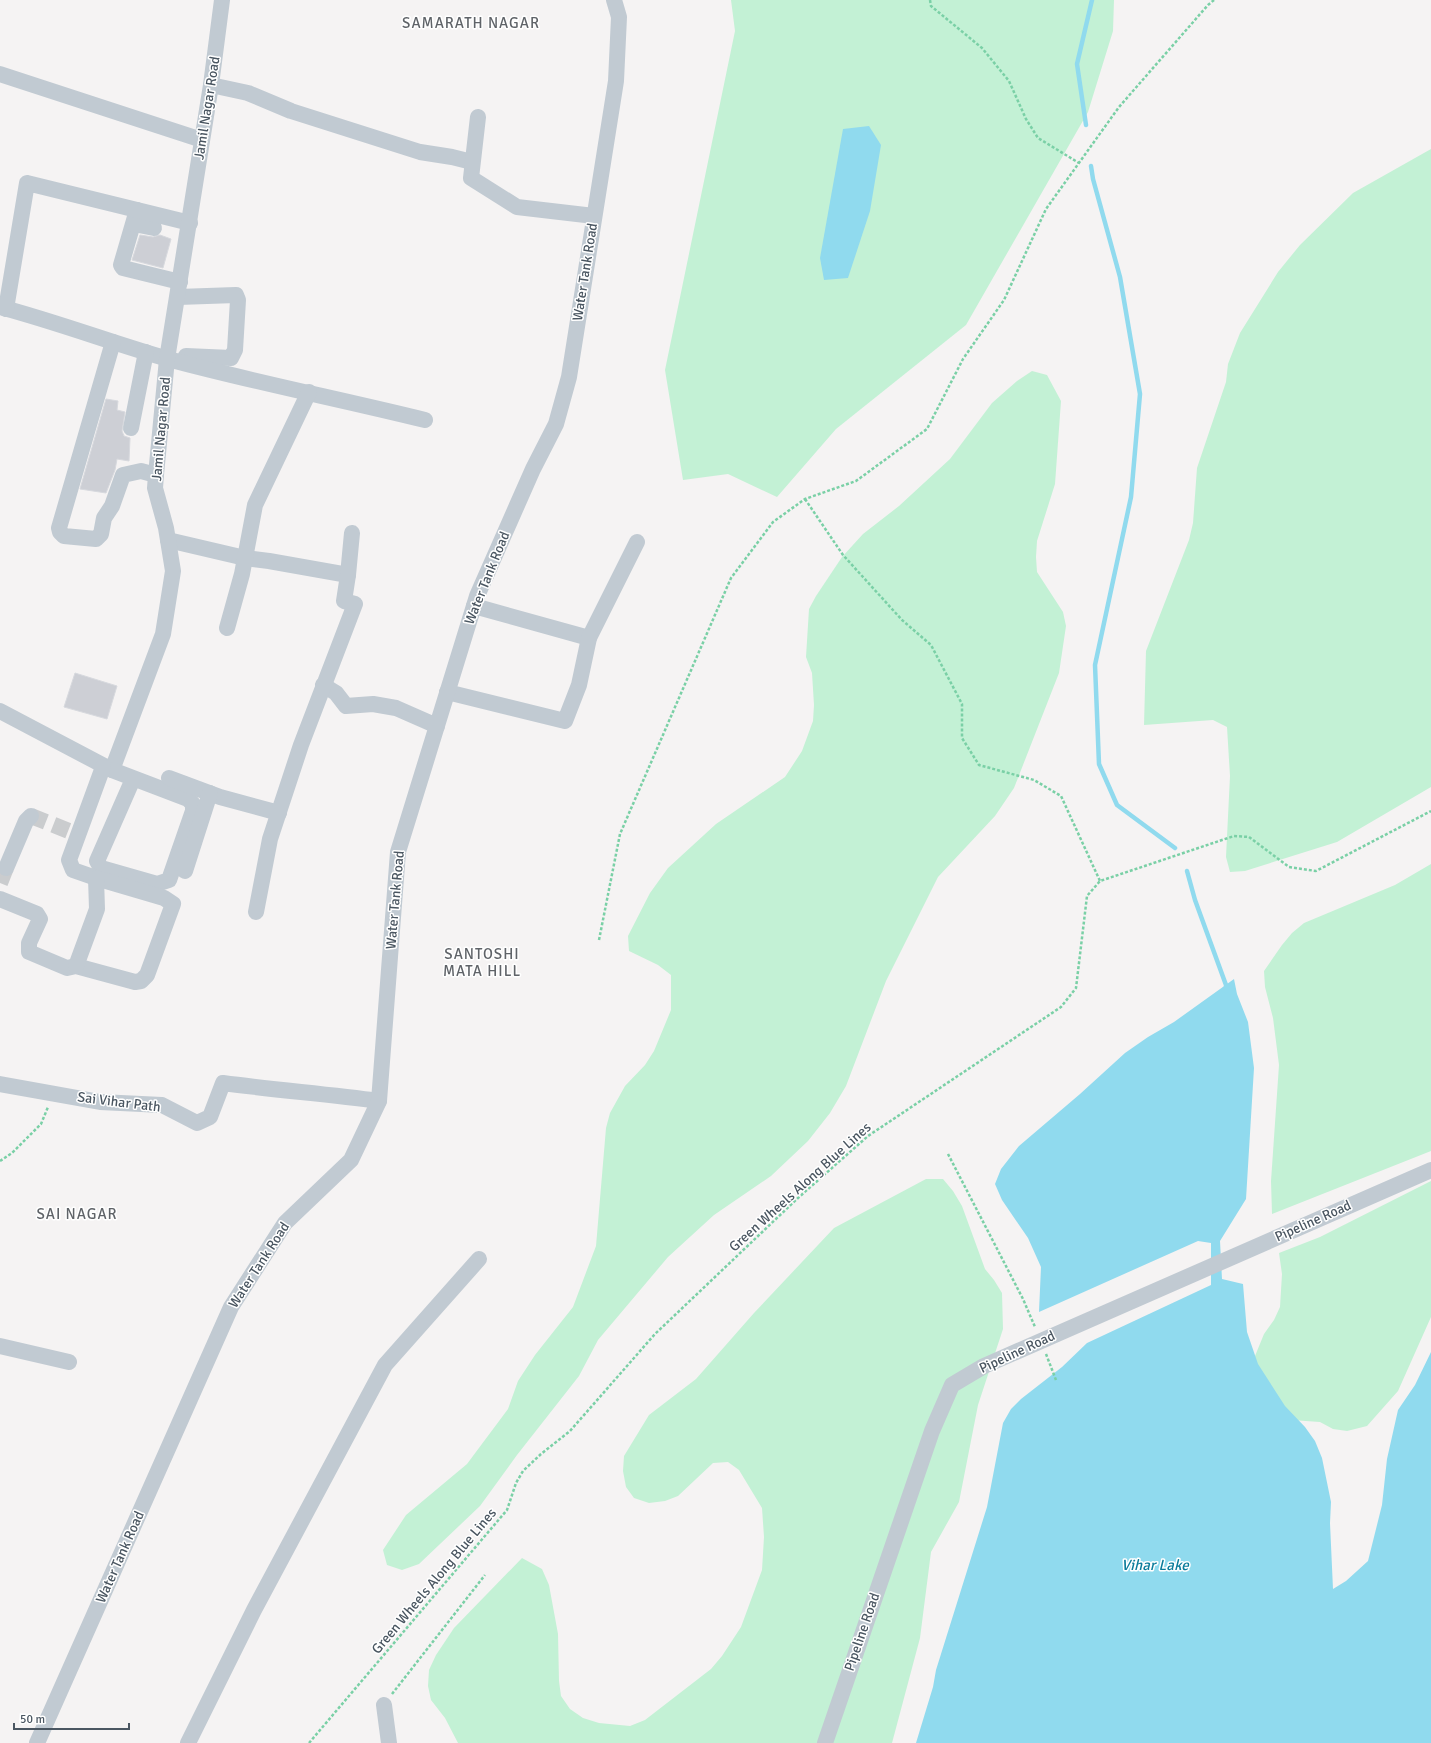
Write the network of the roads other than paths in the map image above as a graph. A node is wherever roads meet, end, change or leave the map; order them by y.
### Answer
1 (222, 0) edge
2 (614, 0) edge
3 (0, 74) edge
4 (211, 85) junction
5 (478, 117) dead end
6 (202, 140) junction
7 (472, 162) junction
8 (594, 216) junction
9 (135, 217) junction
10 (190, 223) junction
11 (154, 228) dead end
12 (179, 290) junction
13 (3, 308) edge
14 (108, 340) junction
15 (146, 352) junction
16 (168, 357) junction
17 (308, 392) junction
18 (426, 420) dead end
19 (131, 428) dead end
20 (156, 475) junction
21 (55, 521) dead end
22 (352, 533) dead end
23 (168, 540) junction
24 (637, 542) dead end
25 (245, 558) junction
26 (348, 575) junction
27 (474, 606) junction
28 (227, 628) dead end
29 (589, 638) junction
30 (324, 685) junction
31 (447, 692) junction
32 (0, 711) edge
33 (437, 726) junction
34 (107, 769) junction
35 (169, 778) dead end
36 (133, 779) junction
37 (210, 793) junction
38 (279, 813) junction
39 (31, 816) dead end
40 (6, 868) tunnel mouth
41 (185, 871) dead end
42 (96, 878) junction
43 (0, 899) edge
44 (256, 912) dead end
45 (76, 966) junction
46 (0, 1084) edge
47 (379, 1101) junction
48 (1431, 1170) edge
49 (479, 1259) dead end
50 (0, 1347) edge
51 (69, 1362) dead end
52 (384, 1705) road end
53 (37, 1743) edge
54 (188, 1743) edge
55 (389, 1743) edge
56 (825, 1743) edge

1 - 4 street, Jamil Nagar Road
2 - 8 street, Water Tank Road
3 - 6 street
4 - 6 street, Jamil Nagar Road
4 - 7 street
5 - 7 street
6 - 10 street, Jamil Nagar Road
7 - 8 street
8 - 27 street, Water Tank Road
9 - 10 street
9 - 11 street
9 - 12 street
9 - 13 street
10 - 12 street, Jamil Nagar Road
12 - 16 street, Jamil Nagar Road
12 - 16 street
13 - 14 street
14 - 15 street
14 - 20 street
14 - 21 street
15 - 16 street
15 - 19 street
16 - 17 street
16 - 20 street, Jamil Nagar Road
17 - 18 street
17 - 25 street
20 - 23 street, Jamil Nagar Road
22 - 26 street
23 - 25 street
23 - 34 street, Jamil Nagar Road
24 - 29 street
25 - 26 street
25 - 28 street
26 - 30 street
27 - 29 street
27 - 31 street, Water Tank Road
29 - 31 street
30 - 33 street
30 - 38 street
31 - 33 street, Water Tank Road
32 - 34 street
33 - 47 street, Water Tank Road
34 - 36 street
34 - 42 street, Jamil Nagar Road
35 - 37 street
36 - 36 street
37 - 38 street
37 - 41 street
38 - 44 street
39 - 40 street
42 - 45 street
42 - 45 street, Jamil Nagar Road
43 - 45 street
46 - 47 street, Sai Vihar Path
47 - 53 street, Water Tank Road
48 - 56 street, Pipeline Road
49 - 54 street
50 - 51 street
52 - 55 street

